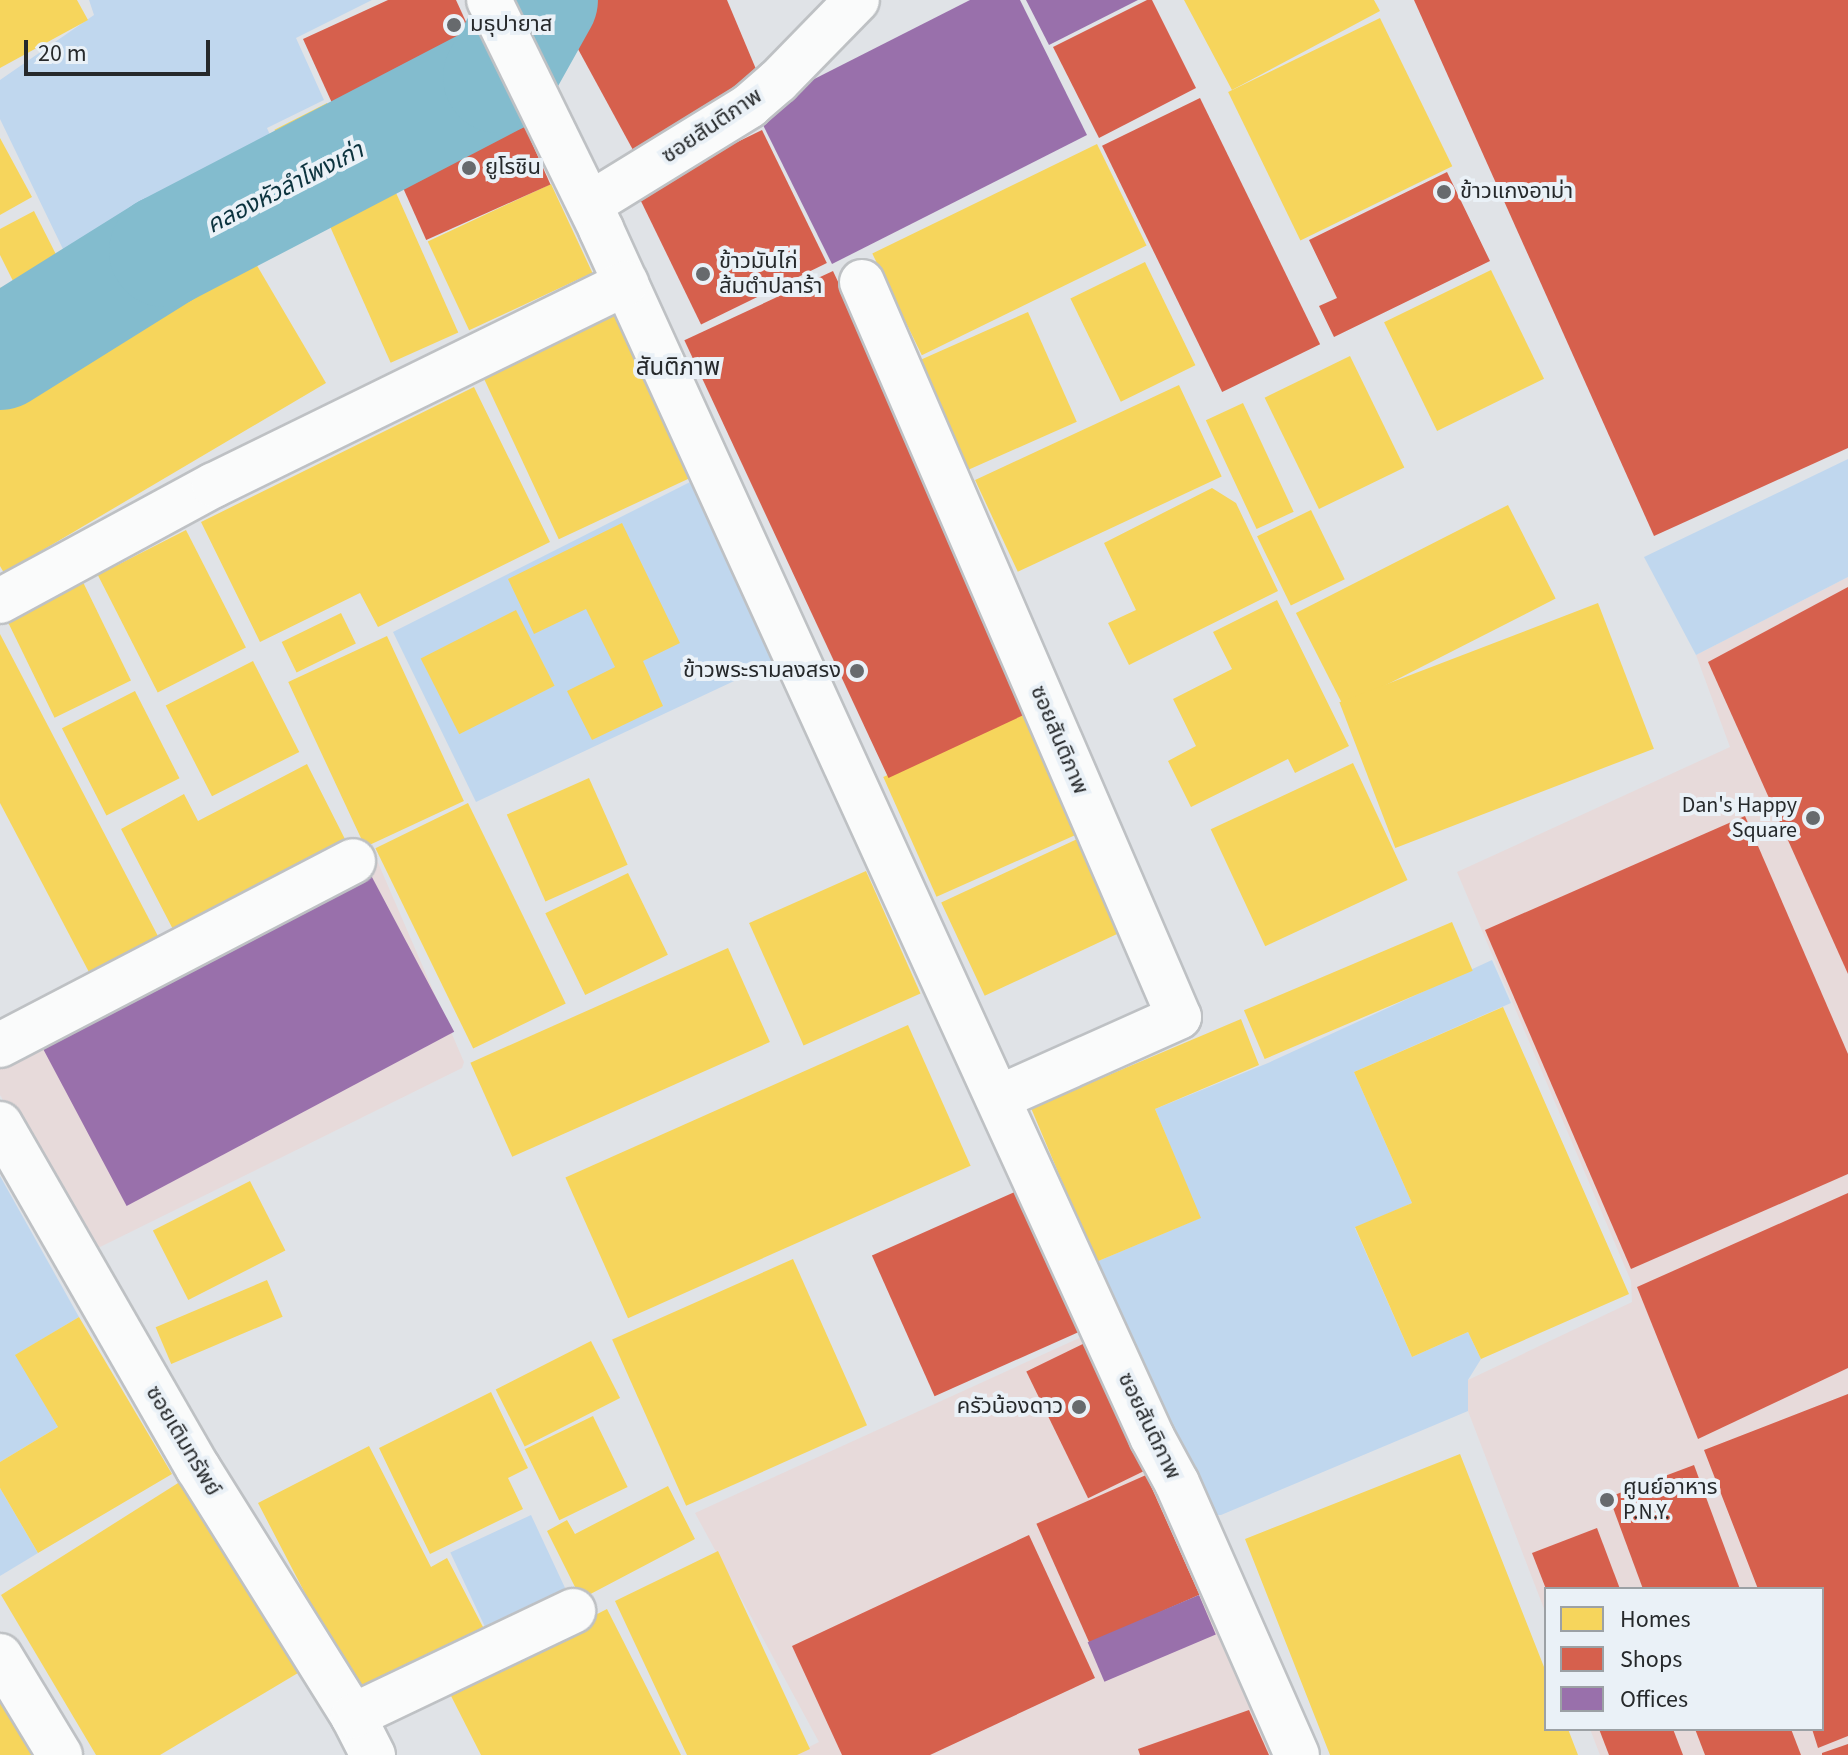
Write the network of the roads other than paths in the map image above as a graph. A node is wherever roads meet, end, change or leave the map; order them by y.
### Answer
1 (489, 0) edge
2 (857, 0) edge
3 (590, 204) junction
4 (862, 282) dead end
5 (626, 283) junction
6 (0, 601) edge
7 (353, 861) dead end
8 (0, 1045) edge
9 (1000, 1097) junction
10 (0, 1124) edge
11 (573, 1611) dead end
12 (0, 1656) edge
13 (353, 1716) junction
14 (60, 1755) edge
15 (373, 1755) edge
16 (1297, 1755) edge

1 - 3 street, ซอยสันติภาพ
2 - 3 street, ซอยสันติภาพ
3 - 5 street, ซอยสันติภาพ
4 - 9 street, ซอยสันติภาพ
5 - 6 street
5 - 9 street, ซอยสันติภาพ
7 - 8 street
9 - 16 street, ซอยสันติภาพ
10 - 13 street, ซอยเติมทรัพย์
11 - 13 street
12 - 14 street
13 - 15 street, ซอยเติมทรัพย์

